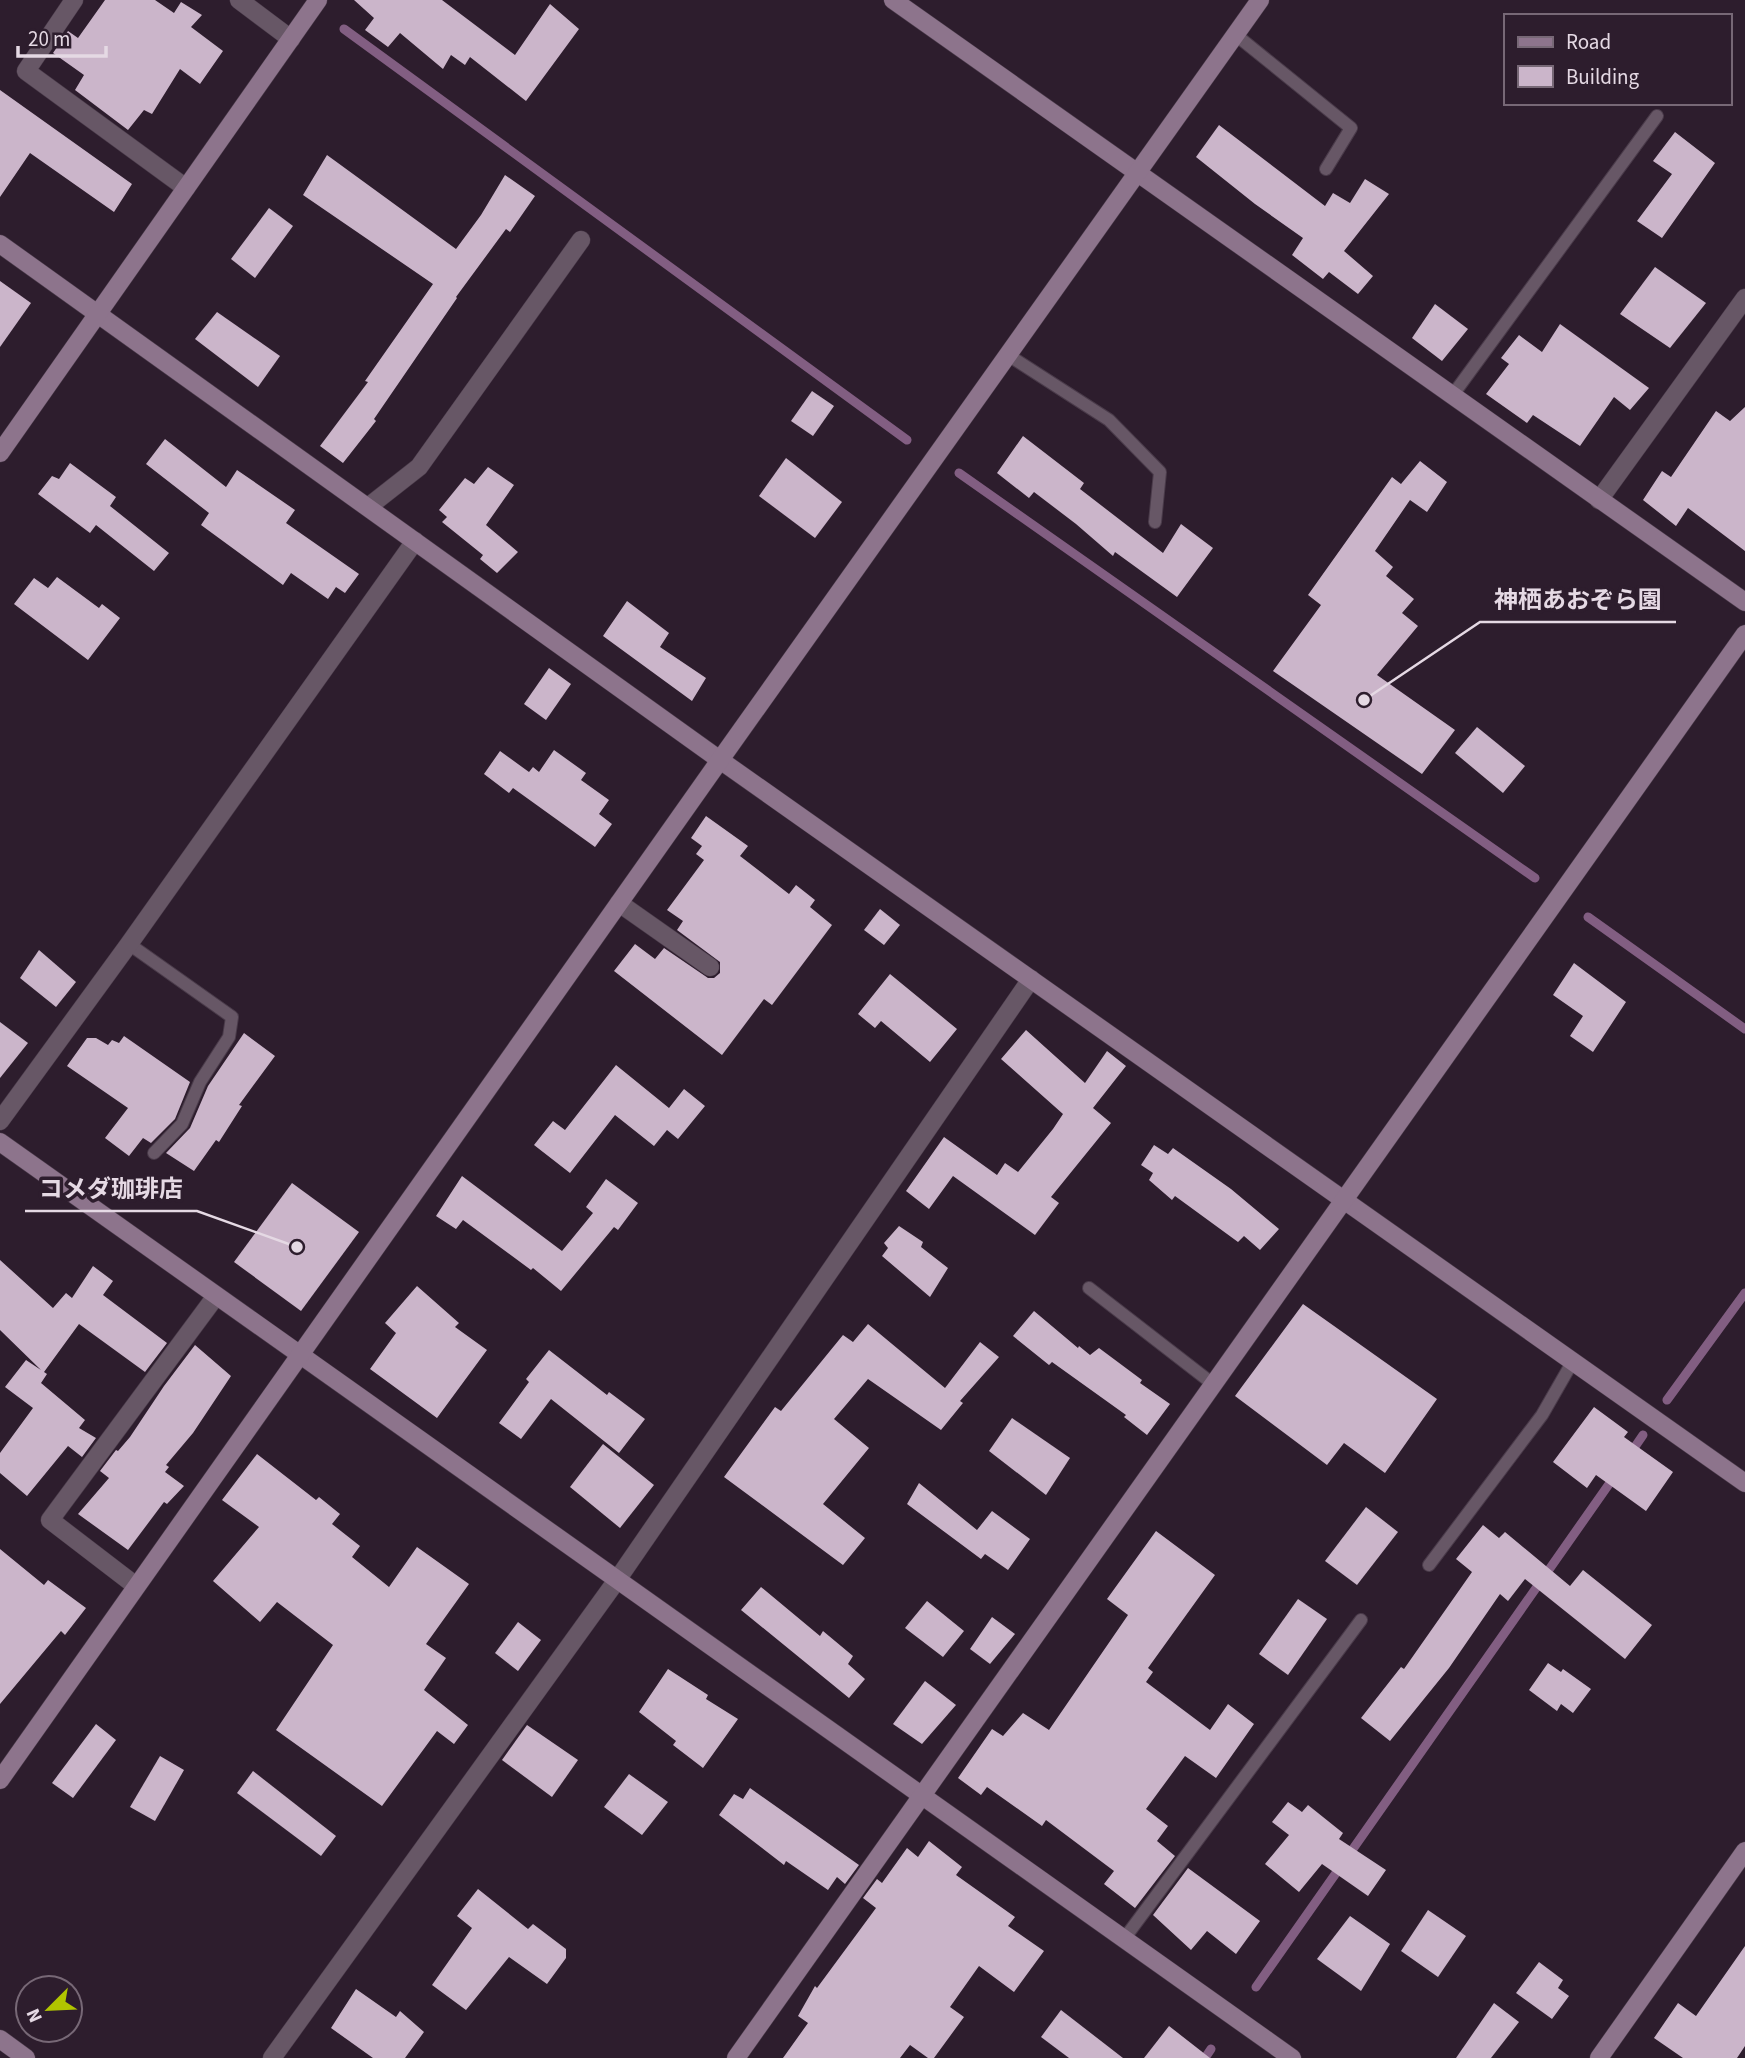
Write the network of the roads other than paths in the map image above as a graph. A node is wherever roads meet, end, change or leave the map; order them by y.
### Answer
1 (74, 0) edge
2 (239, 0) edge
3 (318, 0) edge
4 (893, 0) edge
5 (1261, 0) edge
6 (1236, 34) junction
7 (291, 39) junction
8 (1657, 116) dead end
9 (1326, 169) dead end
10 (1138, 174) junction
11 (186, 188) junction
12 (581, 240) dead end
13 (0, 244) edge
14 (1745, 298) edge
15 (99, 313) junction
16 (1008, 355) junction
17 (1452, 396) junction
18 (0, 453) edge
19 (1598, 500) junction
20 (368, 507) junction
21 (1155, 522) dead end
22 (415, 541) junction
23 (1745, 602) edge
24 (1745, 634) edge
25 (720, 760) junction
26 (619, 903) junction
27 (129, 944) junction
28 (710, 967) dead end
29 (1031, 979) junction
30 (0, 1121) edge
31 (0, 1142) edge
32 (154, 1153) dead end
33 (1344, 1199) junction
34 (1089, 1288) dead end
35 (216, 1296) junction
36 (300, 1356) junction
37 (1573, 1361) junction
38 (1213, 1384) junction
39 (1745, 1483) edge
40 (1429, 1565) dead end
41 (617, 1580) junction
42 (136, 1586) junction
43 (1361, 1620) dead end
44 (0, 1780) edge
45 (921, 1795) junction
46 (1745, 1851) edge
47 (1124, 1939) junction
48 (0, 2039) edge
49 (26, 2058) edge
50 (272, 2058) edge
51 (736, 2058) edge
52 (1292, 2058) edge
53 (1599, 2058) edge

1 - 11 street
2 - 7 street
3 - 7 street
4 - 10 street
5 - 6 street
6 - 9 lane
6 - 10 street
7 - 11 street
8 - 17 lane
10 - 16 street
10 - 17 street
11 - 15 street
12 - 20 street
13 - 15 street
14 - 19 street
15 - 18 street
15 - 20 street
16 - 21 lane
16 - 25 street
17 - 19 street
19 - 23 street
20 - 22 street
22 - 25 street
22 - 27 street
24 - 33 street
25 - 26 street
25 - 29 street
26 - 28 street
26 - 36 street
27 - 30 street
27 - 32 lane
29 - 33 street
29 - 41 street
31 - 35 street
33 - 37 street
33 - 38 street
34 - 38 lane
35 - 36 street
35 - 42 street
36 - 41 street
36 - 42 street
37 - 39 street
37 - 40 lane
38 - 45 street
41 - 45 street
41 - 50 street
42 - 44 street
43 - 47 lane
45 - 47 street
45 - 51 street
46 - 53 street
47 - 52 street
48 - 49 street

